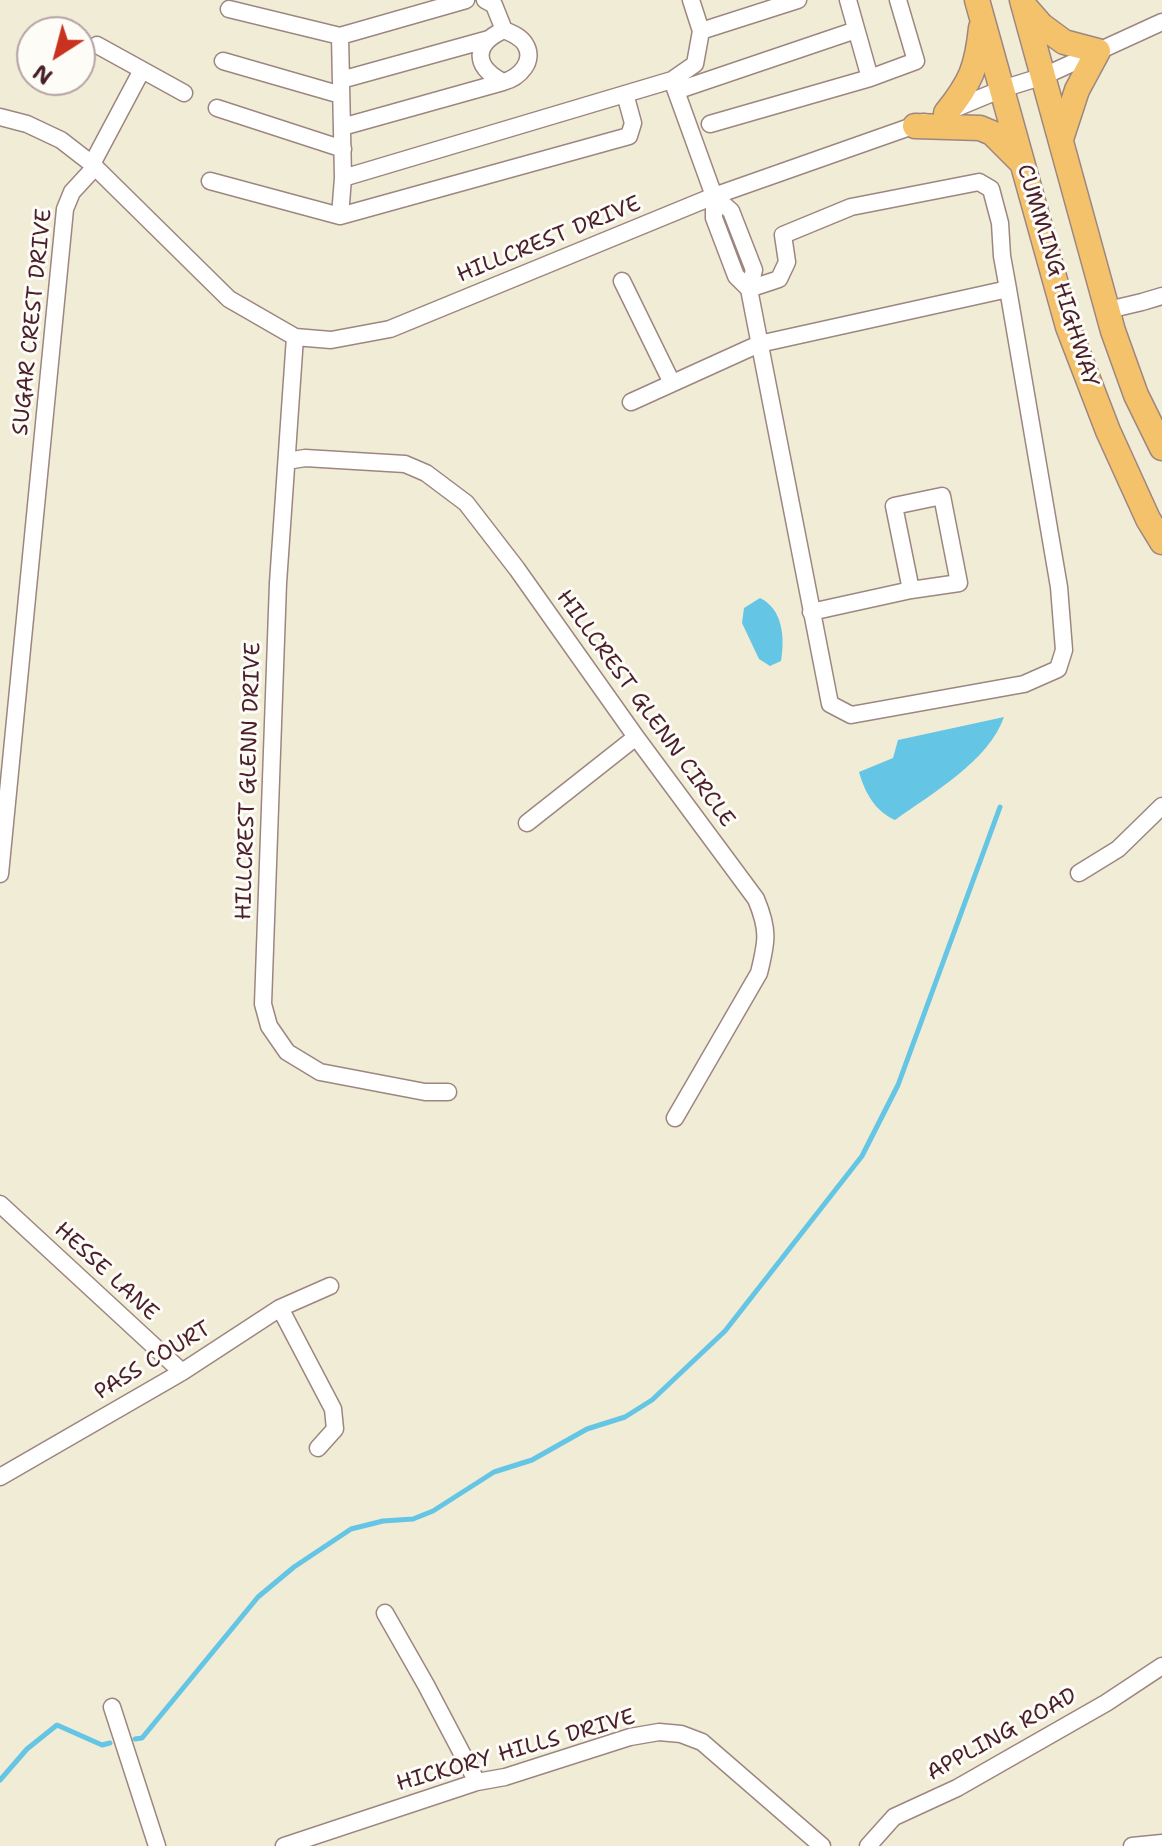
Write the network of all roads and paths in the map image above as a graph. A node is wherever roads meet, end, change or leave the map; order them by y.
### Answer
1 (466, 0) edge
2 (485, 0) edge
3 (691, 0) edge
4 (798, 0) edge
5 (848, 0) edge
6 (898, 0) edge
7 (1023, 3) edge
8 (229, 9) dead end
9 (979, 9) edge
10 (1162, 22) edge
11 (856, 30) junction
12 (701, 31) junction
13 (496, 34) junction
14 (340, 36) junction
15 (97, 45) dead end
16 (1098, 51) junction
17 (223, 61) dead end
18 (142, 70) junction
19 (1044, 76) junction
20 (870, 78) junction
21 (503, 82) junction
22 (674, 86) junction
23 (341, 87) junction
24 (1002, 89) junction
25 (184, 93) dead end
26 (625, 94) junction
27 (217, 108) dead end
28 (946, 113) junction
29 (0, 117) edge
30 (710, 124) dead end
31 (915, 126) junction
32 (342, 127) junction
33 (1061, 139) junction
34 (343, 149) junction
35 (1022, 164) junction
36 (94, 165) junction
37 (343, 178) junction
38 (210, 181) dead end
39 (714, 196) junction
40 (340, 216) junction
41 (622, 281) dead end
42 (749, 289) junction
43 (1008, 289) junction
44 (1162, 296) edge
45 (1108, 310) junction
46 (295, 337) junction
47 (759, 344) junction
48 (672, 383) junction
49 (631, 402) dead end
50 (1162, 448) edge
51 (287, 461) junction
52 (1162, 542) edge
53 (911, 590) junction
54 (811, 612) junction
55 (636, 737) junction
56 (1162, 806) edge
57 (527, 823) dead end
58 (1079, 873) dead end
59 (0, 874) edge
60 (448, 1092) dead end
61 (675, 1118) dead end
62 (0, 1204) edge
63 (330, 1286) dead end
64 (280, 1308) junction
65 (182, 1372) junction
66 (318, 1448) dead end
67 (0, 1477) edge
68 (385, 1613) dead end
69 (1162, 1666) edge
70 (112, 1707) dead end
71 (477, 1782) junction
72 (1162, 1843) edge
73 (157, 1846) edge
74 (284, 1846) edge
75 (822, 1846) edge
76 (868, 1846) edge
77 (1132, 1846) edge

1 - 14 street
2 - 13 street
3 - 12 street
4 - 12 street
5 - 11 street
6 - 20 street
7 - 16 highway
7 - 19 highway, CUMMING HIGHWAY
8 - 14 street
9 - 24 highway, CUMMING HIGHWAY
9 - 28 highway
10 - 16 street, HILLCREST DRIVE
11 - 20 street
11 - 22 street
12 - 22 street
13 - 21 street
13 - 21 street
13 - 23 street
14 - 23 street
15 - 18 street
16 - 19 street, HILLCREST DRIVE
16 - 33 highway
17 - 23 street
18 - 25 street
18 - 36 street, SUGAR CREST DRIVE
19 - 24 street, HILLCREST DRIVE
19 - 33 highway, CUMMING HIGHWAY
20 - 30 street
21 - 32 street
22 - 26 street
22 - 39 street
23 - 32 street
24 - 28 street, HILLCREST DRIVE
24 - 35 highway, CUMMING HIGHWAY
26 - 37 street
26 - 40 street
27 - 34 street
28 - 31 street, HILLCREST DRIVE
29 - 36 street, HILLCREST DRIVE
31 - 35 highway
31 - 39 street, HILLCREST DRIVE
32 - 34 street
33 - 45 highway, CUMMING HIGHWAY
34 - 37 street
35 - 52 highway, CUMMING HIGHWAY
36 - 46 street, HILLCREST DRIVE
36 - 59 street, SUGAR CREST DRIVE
37 - 40 street
38 - 40 street
39 - 42 street
39 - 46 street, HILLCREST DRIVE
41 - 48 street
42 - 43 street
42 - 47 street
43 - 47 street
43 - 54 street
44 - 45 street
45 - 50 highway, CUMMING HIGHWAY
46 - 51 street, HILLCREST GLENN DRIVE
47 - 48 street
47 - 54 street
48 - 49 street
51 - 55 street, HILLCREST GLENN CIRCLE
51 - 60 street, HILLCREST GLENN DRIVE
53 - 53 street
53 - 54 street
55 - 57 street
55 - 61 street, HILLCREST GLENN CIRCLE
56 - 58 street
62 - 65 street, HESSE LANE
63 - 64 street, PASS COURT
64 - 65 street, PASS COURT
64 - 66 street
65 - 67 street, PASS COURT
68 - 71 street
69 - 76 street, APPLING ROAD
70 - 73 street
71 - 74 street, HICKORY HILLS DRIVE
71 - 75 street, HICKORY HILLS DRIVE
72 - 77 street

